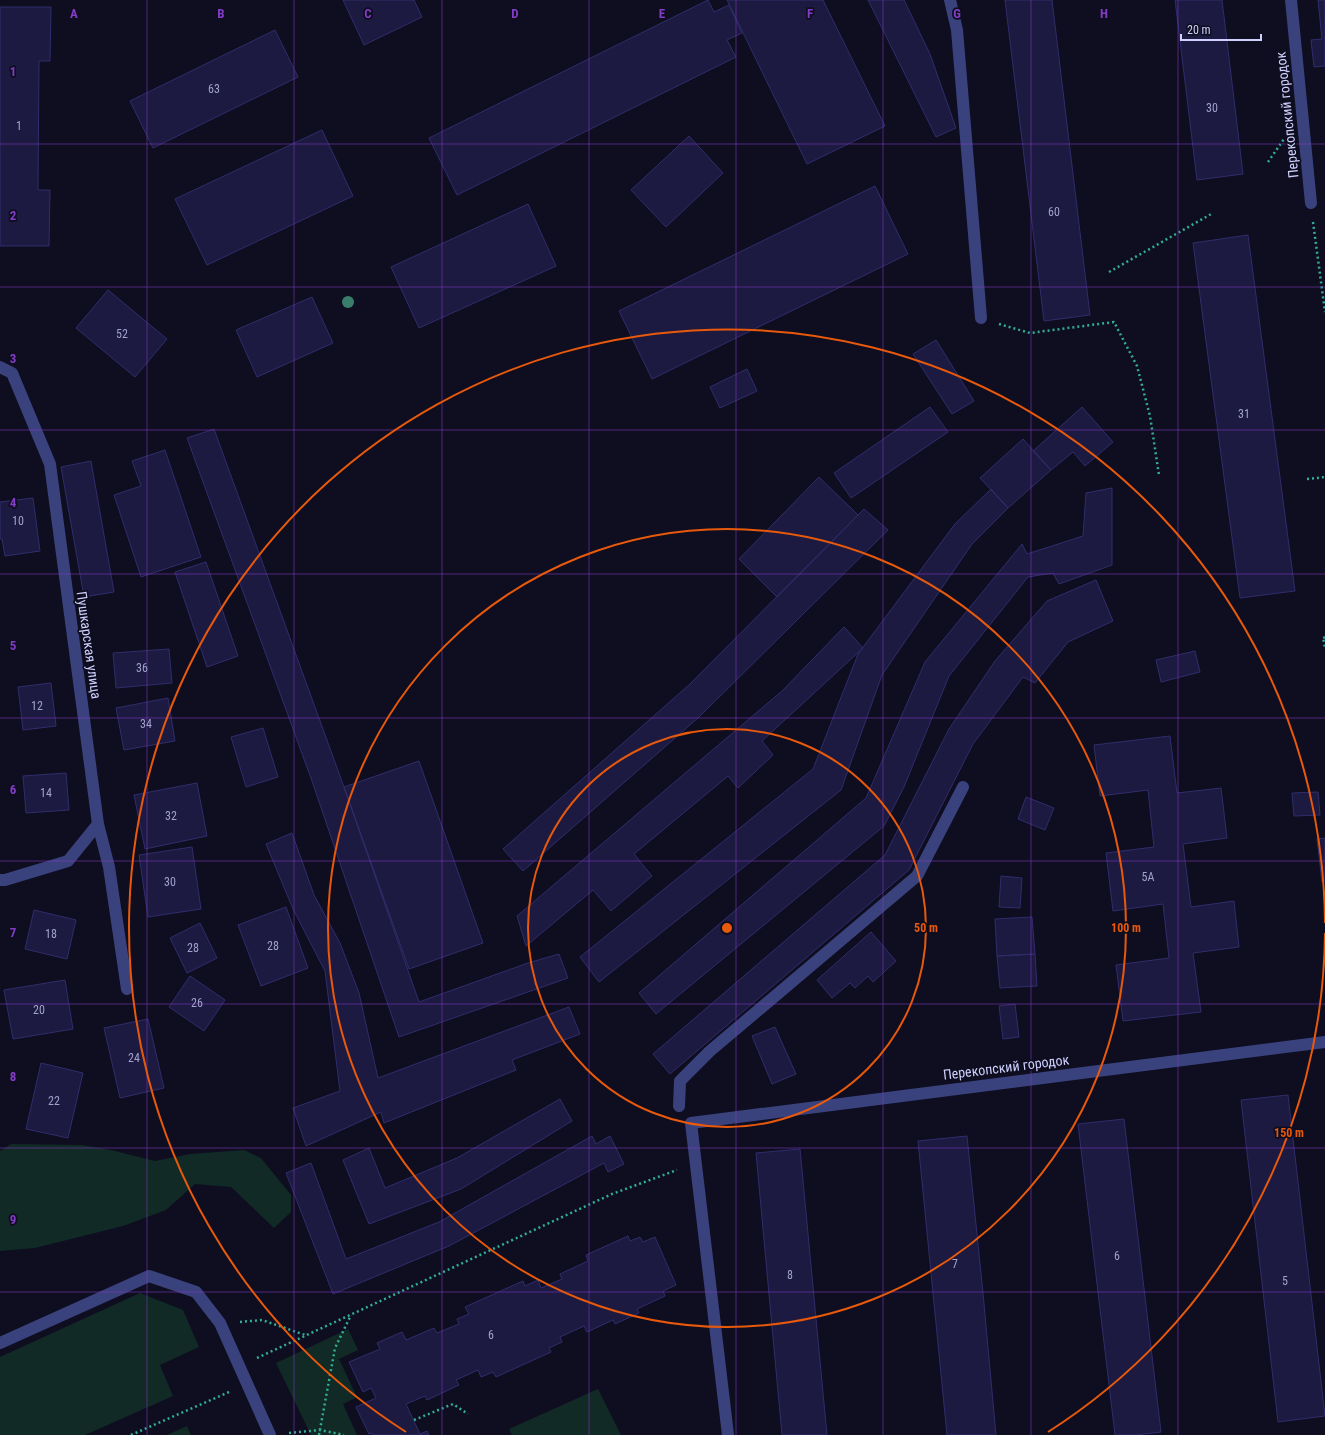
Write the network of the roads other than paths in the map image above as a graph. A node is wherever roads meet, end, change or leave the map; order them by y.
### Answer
1 (950, 0) edge
2 (1291, 0) edge
3 (1311, 203) road end
4 (981, 318) road end
5 (0, 367) edge
6 (963, 787) dead end
7 (98, 824) junction
8 (0, 880) edge
9 (127, 989) dead end
10 (1325, 1042) edge
11 (679, 1106) dead end
12 (0, 1343) edge
13 (270, 1435) edge
14 (728, 1435) edge

1 - 4 street
2 - 3 street, Перекопский городок
5 - 7 street, Пушкарская улица
6 - 11 street
7 - 8 street
7 - 9 street, Пушкарская улица
10 - 14 street, Перекопский городок
12 - 13 street

